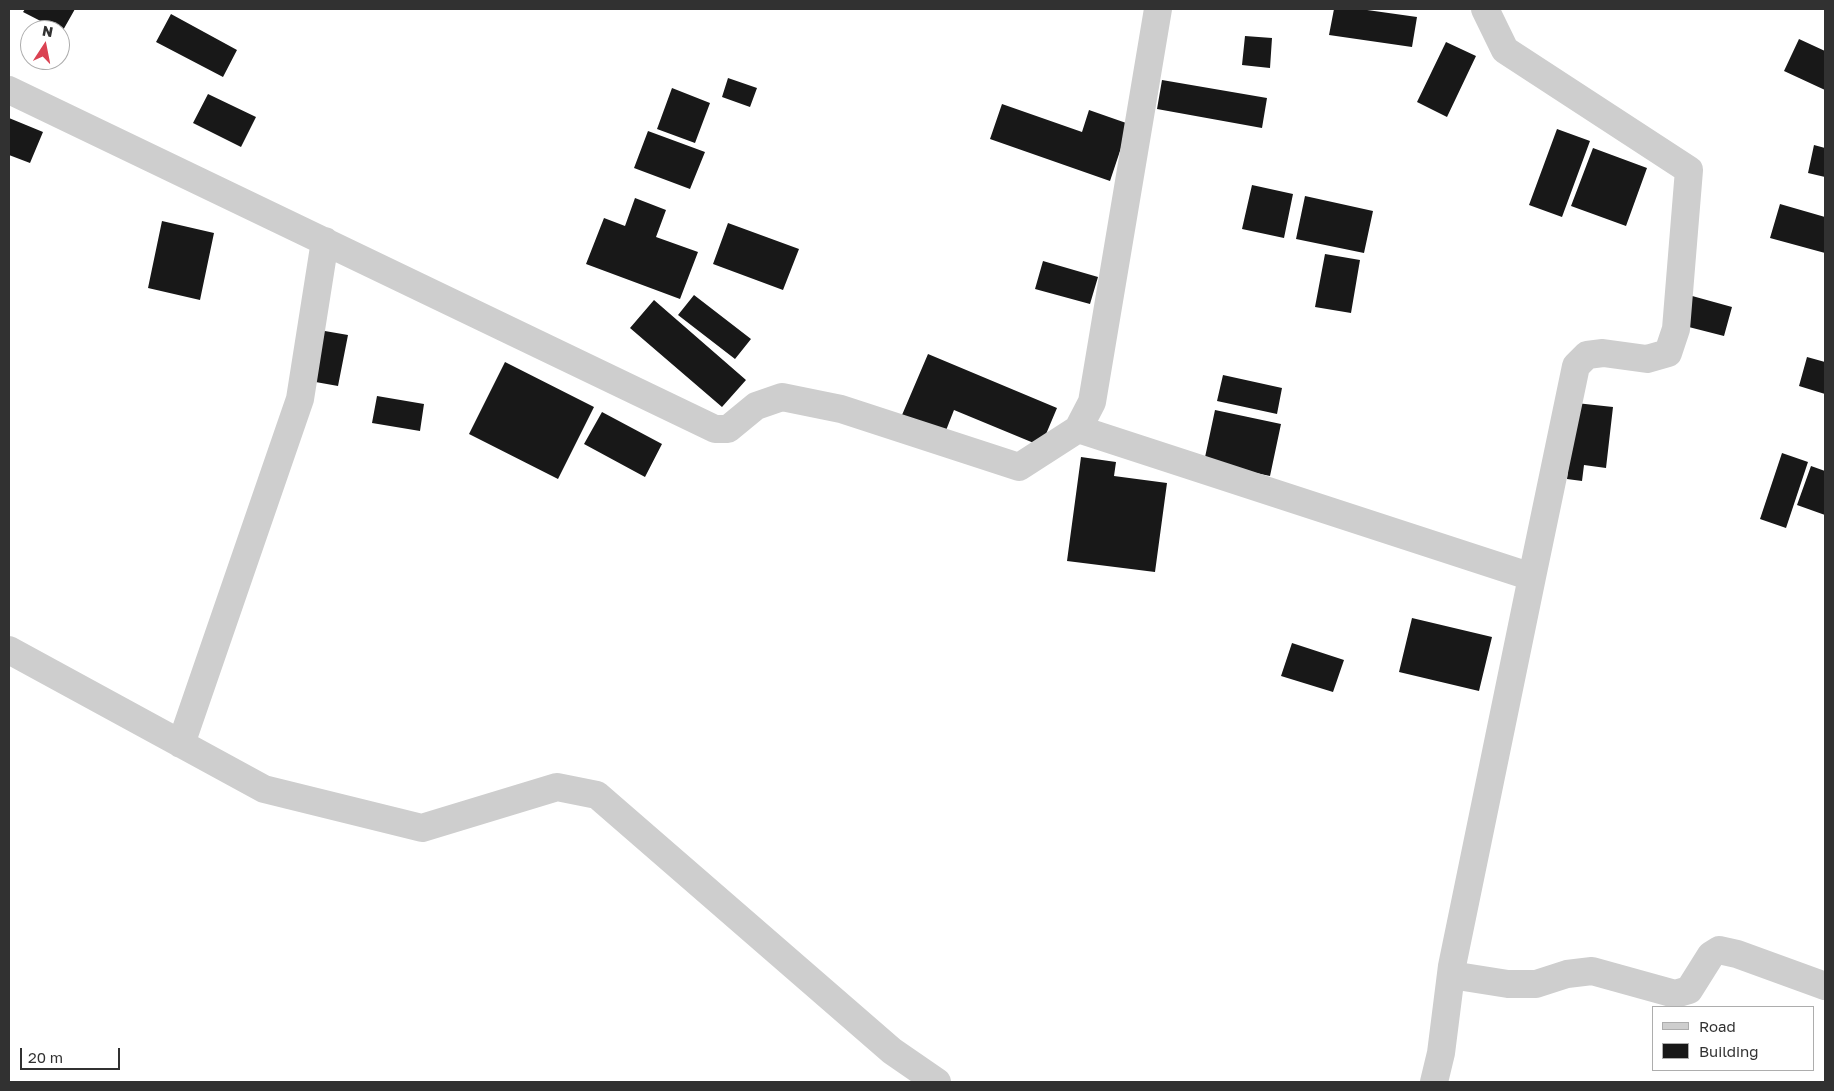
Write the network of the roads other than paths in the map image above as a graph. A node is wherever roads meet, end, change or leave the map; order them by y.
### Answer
1 (1158, 9) edge
2 (1485, 9) edge
3 (9, 90) edge
4 (325, 241) junction
5 (1078, 429) junction
6 (1532, 577) junction
7 (9, 650) edge
8 (181, 744) junction
9 (1451, 975) junction
10 (1825, 986) edge
11 (937, 1082) edge
12 (1434, 1082) edge

1 - 5 street
2 - 6 street
3 - 4 street
4 - 5 street
4 - 8 street
5 - 6 street
6 - 9 street
7 - 8 street
8 - 11 street
9 - 10 street
9 - 12 street

